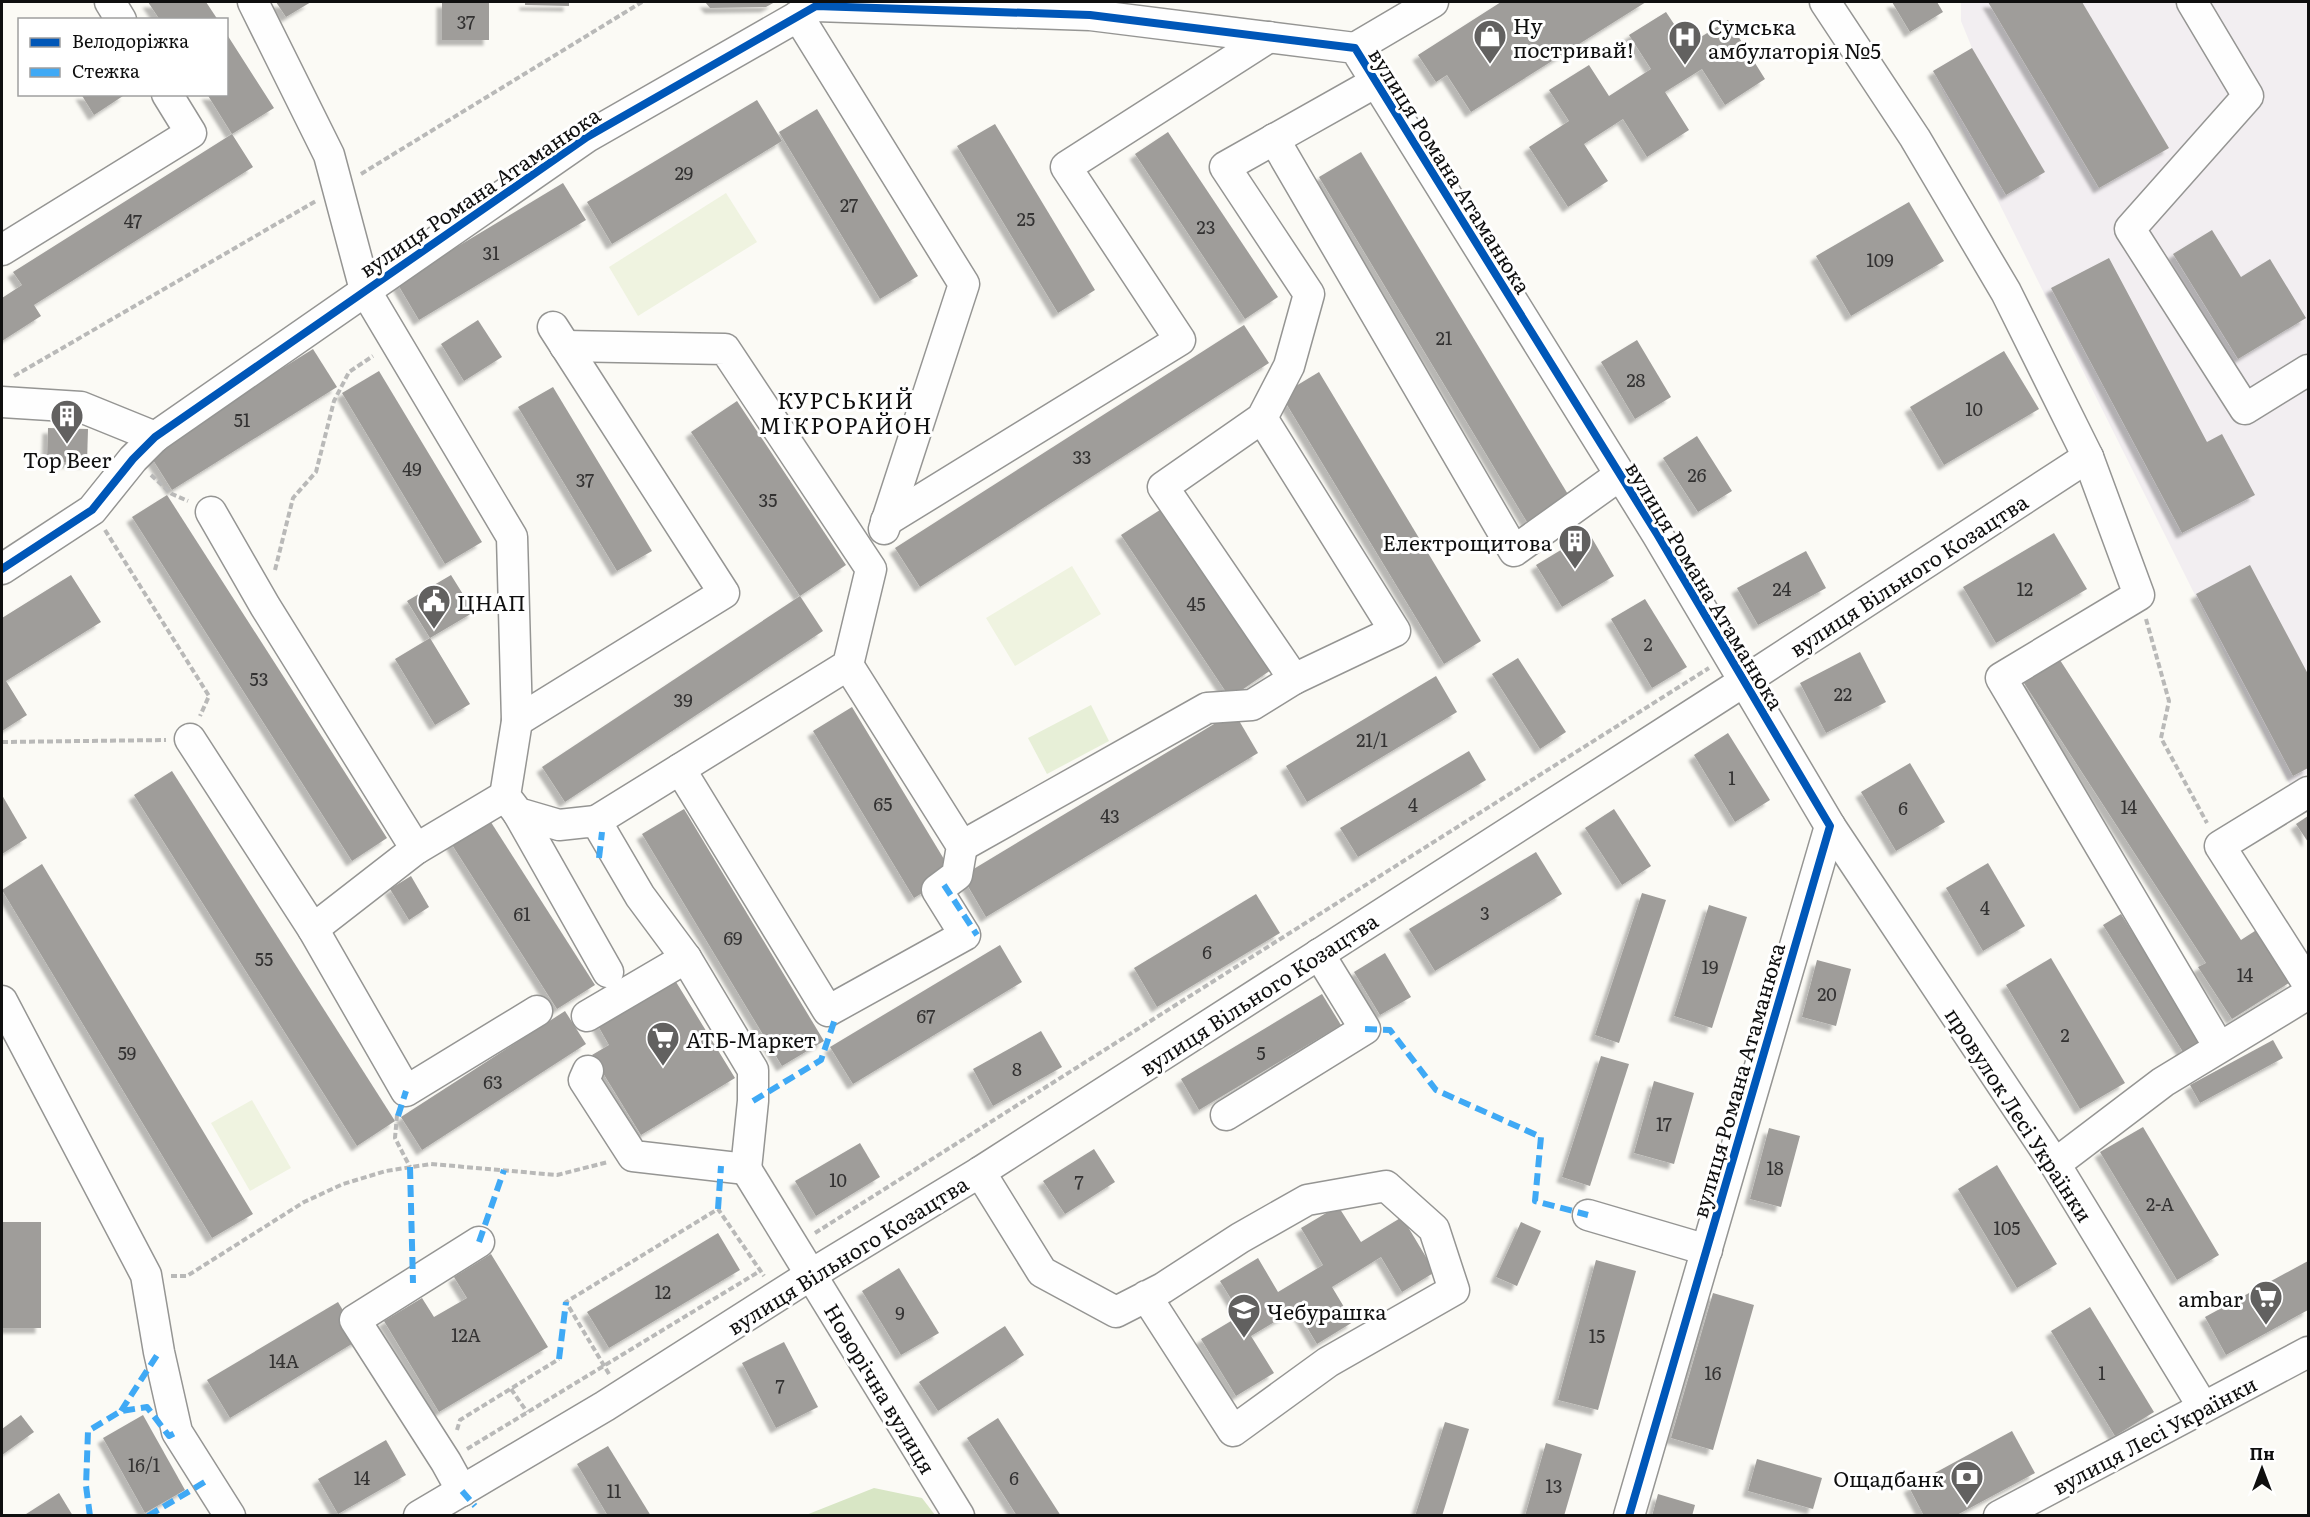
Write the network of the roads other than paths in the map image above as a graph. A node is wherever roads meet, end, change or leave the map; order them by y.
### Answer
1 (110, 2) edge
2 (253, 2) edge
3 (1433, 2) edge
4 (1825, 2) edge
5 (2192, 2) edge
6 (878, 5) edge
7 (798, 16) junction
8 (120, 18) edge
9 (1269, 37) junction
10 (1355, 48) junction
11 (1376, 82) junction
12 (168, 96) edge
13 (1274, 139) junction
14 (2, 250) edge
15 (365, 290) junction
16 (2308, 370) edge
17 (2, 402) edge
18 (1262, 418) junction
19 (155, 437) junction
20 (2088, 457) junction
21 (1620, 475) junction
22 (211, 512) road end
23 (886, 521) junction
24 (2, 569) edge
25 (871, 569) junction
26 (848, 665) junction
27 (1294, 679) junction
28 (1743, 682) junction
29 (518, 721) junction
30 (190, 739) road end
31 (680, 769) junction
32 (2308, 792) edge
33 (512, 804) junction
34 (596, 821) junction
35 (1830, 826) junction
36 (962, 846) junction
37 (416, 849) junction
38 (313, 929) junction
39 (1319, 954) junction
40 (686, 958) junction
41 (608, 972) dead end
42 (2308, 984) edge
43 (2308, 994) edge
44 (2, 1001) edge
45 (537, 1011) dead end
46 (587, 1016) dead end
47 (2219, 1047) junction
48 (588, 1071) dead end
49 (1226, 1115) dead end
50 (2055, 1164) junction
51 (746, 1169) junction
52 (980, 1172) junction
53 (1588, 1215) dead end
54 (479, 1242) dead end
55 (1707, 1250) junction
56 (812, 1274) junction
57 (1146, 1296) junction
58 (2308, 1352) edge
59 (2203, 1407) junction
60 (462, 1491) junction
61 (227, 1514) edge
62 (419, 1515) edge
63 (959, 1515) edge
64 (1629, 1515) edge
65 (2000, 1515) edge

1 - 8 street
2 - 15 street
3 - 10 street
4 - 20 street
5 - 16 street
6 - 7 street, вулиця Романа Атаманюка
6 - 9 street, вулиця Романа Атаманюка
7 - 15 street, вулиця Романа Атаманюка
7 - 23 street
9 - 10 street, вулиця Романа Атаманюка
9 - 23 street
10 - 11 street, вулиця Романа Атаманюка
11 - 13 street
11 - 21 street, вулиця Романа Атаманюка
12 - 14 street
13 - 18 street
13 - 21 street
15 - 19 street, вулиця Романа Атаманюка
15 - 29 street
17 - 19 street
18 - 27 street
18 - 27 street
19 - 24 street, вулиця Романа Атаманюка
20 - 28 street, вулиця Вільного Козацтва
20 - 47 street
21 - 28 street, вулиця Романа Атаманюка
22 - 37 street
23 - 25 street
25 - 26 street
25 - 29 street
26 - 31 street
26 - 36 street
27 - 36 street
28 - 35 street, вулиця Романа Атаманюка
28 - 39 street, вулиця Вільного Козацтва
29 - 33 street
30 - 38 street
31 - 34 street
31 - 36 street
32 - 42 street
33 - 34 street
33 - 37 street
33 - 41 street
34 - 40 street
35 - 50 street, провулок Лесі Українки
35 - 55 street, вулиця Романа Атаманюка
37 - 38 street
38 - 45 street
39 - 49 street
39 - 52 street, вулиця Вільного Козацтва
40 - 46 street
40 - 51 street
43 - 47 street
44 - 61 street
47 - 50 street
48 - 51 street
50 - 59 street, провулок Лесі Українки
51 - 56 street, Новорічна вулиця
52 - 56 street, вулиця Вільного Козацтва
52 - 57 street
53 - 55 street
54 - 60 street
55 - 64 street, вулиця Романа Атаманюка
56 - 60 street, вулиця Вільного Козацтва
56 - 63 street, Новорічна вулиця
57 - 57 street
58 - 59 street, вулиця Лесі Українки
59 - 65 street, вулиця Лесі Українки
60 - 62 street, вулиця Вільного Козацтва

